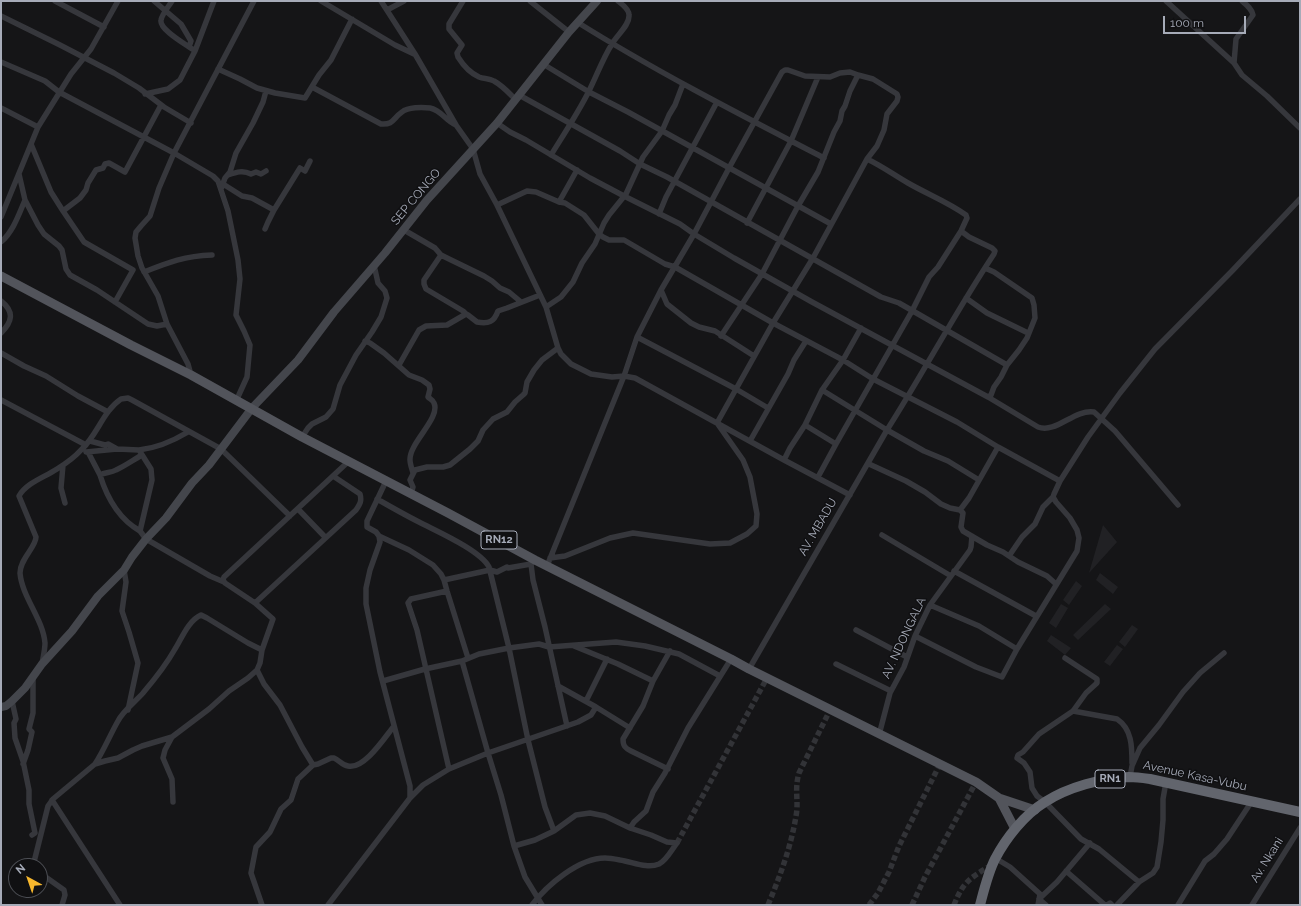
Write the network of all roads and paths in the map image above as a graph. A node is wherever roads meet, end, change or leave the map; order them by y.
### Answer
1 (55, 1) edge
2 (118, 1) edge
3 (154, 1) edge
4 (172, 1) edge
5 (214, 1) edge
6 (254, 1) edge
7 (321, 1) edge
8 (381, 1) edge
9 (404, 1) edge
10 (463, 1) edge
11 (530, 1) edge
12 (596, 1) edge
13 (618, 1) edge
14 (1166, 1) edge
15 (1242, 1) edge
16 (387, 10) junction
17 (166, 11) junction
18 (1, 16) edge
19 (352, 19) junction
20 (577, 22) junction
21 (104, 27) junction
22 (569, 32) junction
23 (612, 44) junction
24 (189, 47) junction
25 (195, 51) junction
26 (415, 54) junction
27 (83, 58) junction
28 (1, 62) edge
29 (1234, 63) junction
30 (543, 64) junction
31 (218, 69) junction
32 (858, 75) junction
33 (818, 77) junction
34 (684, 84) junction
35 (312, 87) junction
36 (266, 91) junction
37 (59, 92) junction
38 (589, 92) junction
39 (145, 94) junction
40 (517, 97) junction
41 (717, 102) junction
42 (161, 105) junction
43 (1, 108) edge
44 (754, 121) junction
45 (497, 122) junction
46 (191, 123) junction
47 (571, 123) junction
48 (456, 125) junction
49 (38, 127) junction
50 (1300, 128) edge
51 (662, 131) junction
52 (144, 137) junction
53 (790, 141) junction
54 (31, 144) junction
55 (692, 148) junction
56 (473, 149) junction
57 (174, 153) junction
58 (551, 155) junction
59 (824, 158) junction
60 (867, 159) junction
61 (310, 161) dead end
62 (640, 164) junction
63 (728, 168) junction
64 (576, 170) junction
65 (266, 171) dead end
66 (19, 174) junction
67 (228, 175) junction
68 (674, 182) junction
69 (222, 186) junction
70 (766, 188) junction
71 (624, 196) junction
72 (1300, 199) edge
73 (25, 200) junction
74 (559, 202) junction
75 (711, 202) junction
76 (497, 205) junction
77 (798, 206) junction
78 (274, 210) junction
79 (63, 211) junction
80 (659, 214) junction
81 (1, 217) edge
82 (747, 223) junction
83 (831, 224) junction
84 (266, 229) dead end
85 (404, 230) junction
86 (961, 231) junction
87 (599, 234) junction
88 (694, 234) junction
89 (779, 240) junction
90 (1, 242) edge
91 (212, 255) dead end
92 (441, 255) junction
93 (813, 258) junction
94 (374, 265) junction
95 (675, 267) junction
96 (985, 268) junction
97 (144, 272) junction
98 (762, 274) junction
99 (1, 276) edge
100 (661, 290) junction
101 (794, 291) junction
102 (540, 295) junction
103 (966, 298) junction
104 (1, 301) edge
105 (115, 302) junction
106 (521, 302) junction
107 (741, 305) junction
108 (546, 307) junction
109 (912, 311) junction
110 (466, 314) junction
111 (773, 323) junction
112 (167, 324) junction
113 (860, 328) junction
114 (947, 331) junction
115 (1, 333) edge
116 (1028, 333) junction
117 (721, 336) junction
118 (637, 337) junction
119 (365, 341) junction
120 (806, 341) junction
121 (893, 345) junction
122 (558, 348) junction
123 (1, 353) edge
124 (754, 356) junction
125 (843, 360) junction
126 (927, 364) junction
127 (399, 365) junction
128 (1007, 365) junction
129 (191, 375) junction
130 (624, 376) junction
131 (874, 379) junction
132 (736, 389) junction
133 (822, 390) junction
134 (908, 397) junction
135 (988, 397) junction
136 (1, 400) edge
137 (237, 400) junction
138 (252, 408) junction
139 (768, 408) junction
140 (856, 411) junction
141 (108, 412) junction
142 (1102, 418) junction
143 (717, 423) junction
144 (805, 425) junction
145 (887, 430) junction
146 (188, 432) junction
147 (302, 436) junction
148 (750, 441) junction
149 (88, 443) junction
150 (836, 444) junction
151 (998, 447) junction
152 (117, 449) junction
153 (221, 449) junction
154 (88, 452) junction
155 (140, 452) junction
156 (76, 455) junction
157 (784, 460) junction
158 (350, 461) junction
159 (869, 464) junction
160 (63, 465) junction
161 (413, 473) junction
162 (100, 475) junction
163 (333, 476) junction
164 (818, 477) junction
165 (979, 480) junction
166 (386, 481) junction
167 (1060, 481) junction
168 (412, 494) junction
169 (850, 495) junction
170 (1053, 497) junction
171 (377, 499) junction
172 (64, 503) dead end
173 (1178, 505) dead end
174 (298, 509) junction
175 (960, 510) junction
176 (290, 516) junction
177 (140, 531) junction
178 (882, 535) dead end
179 (379, 536) junction
180 (972, 536) junction
181 (325, 537) junction
182 (146, 539) junction
183 (1009, 556) junction
184 (533, 562) junction
185 (549, 562) junction
186 (124, 570) junction
187 (490, 570) junction
188 (953, 574) junction
189 (444, 580) junction
190 (224, 582) junction
191 (1056, 584) junction
192 (447, 591) junction
193 (255, 603) junction
194 (930, 605) junction
195 (1036, 616) junction
196 (856, 630) dead end
197 (915, 636) junction
198 (572, 645) junction
199 (549, 647) junction
200 (509, 648) junction
201 (1017, 648) junction
202 (262, 650) junction
203 (670, 651) junction
204 (1224, 653) dead end
205 (908, 657) junction
206 (468, 658) junction
207 (1065, 658) dead end
208 (731, 659) junction
209 (607, 660) junction
210 (462, 661) junction
211 (42, 664) junction
212 (836, 664) dead end
213 (425, 669) junction
214 (749, 669) junction
215 (257, 670) junction
216 (720, 676) junction
217 (33, 678) junction
218 (382, 681) junction
219 (653, 681) junction
220 (558, 686) junction
221 (891, 691) junction
222 (586, 701) junction
223 (5, 707) edge
224 (596, 707) junction
225 (128, 710) junction
226 (1073, 711) junction
227 (394, 726) junction
228 (567, 726) junction
229 (630, 728) junction
230 (879, 735) junction
231 (172, 737) junction
232 (528, 740) junction
233 (488, 753) junction
234 (23, 764) junction
235 (95, 764) junction
236 (313, 764) junction
237 (1132, 766) junction
238 (449, 769) junction
239 (668, 769) junction
240 (1130, 777) junction
241 (1166, 782) junction
242 (410, 798) junction
243 (999, 798) junction
244 (52, 800) junction
245 (1252, 801) junction
246 (173, 802) dead end
247 (1045, 802) junction
248 (1035, 810) junction
249 (1300, 812) edge
250 (630, 828) junction
251 (1300, 828) edge
252 (1014, 829) junction
253 (554, 831) junction
254 (32, 835) dead end
255 (1090, 843) junction
256 (514, 846) junction
257 (35, 858) edge
258 (995, 858) junction
259 (1066, 871) junction
260 (48, 879) edge
261 (1139, 882) junction
262 (537, 898) junction
263 (332, 902) edge
264 (1038, 902) edge
265 (62, 905) edge
266 (120, 905) edge
267 (262, 905) edge
268 (328, 905) edge
269 (532, 905) edge
270 (542, 905) edge
271 (980, 905) edge
272 (1046, 905) edge
273 (1106, 905) edge
274 (1112, 905) edge
275 (1117, 905) edge
276 (1178, 905) edge
277 (1252, 905) edge

1 - 21 street
2 - 21 street
3 - 17 street
4 - 17 street
5 - 25 street
6 - 31 street
7 - 19 street
8 - 16 street
9 - 16 street
10 - 40 street
11 - 22 street
12 - 20 street, SEP CONGO
13 - 23 street
14 - 29 street
15 - 29 street
16 - 26 street
17 - 24 street
17 - 24 street
18 - 27 street
19 - 26 street
19 - 35 street
20 - 22 street, SEP CONGO
20 - 23 street
21 - 27 street
22 - 30 street, SEP CONGO
23 - 34 street
23 - 38 street
24 - 25 street
25 - 39 street
26 - 48 street
27 - 37 street
27 - 39 street
28 - 37 street
29 - 50 street
30 - 38 street
30 - 40 street, SEP CONGO
31 - 36 street
31 - 46 street
32 - 33 street
32 - 59 street
32 - 60 street
33 - 44 street
33 - 53 street
34 - 41 street
34 - 51 street
35 - 36 street
35 - 48 street
36 - 67 street
37 - 49 street
37 - 52 street
38 - 47 street
38 - 51 street
39 - 42 street
40 - 45 street, SEP CONGO
40 - 47 street
41 - 44 street
41 - 55 street
42 - 46 street
42 - 52 street
43 - 49 street
44 - 53 street
44 - 63 street
45 - 56 street, SEP CONGO
45 - 58 street
46 - 57 street
47 - 58 street
47 - 62 street
48 - 56 street
49 - 54 street
51 - 55 street
51 - 62 street
52 - 57 street
52 - 79 street
53 - 59 street
53 - 70 street
54 - 66 street
54 - 79 street
55 - 63 street
55 - 68 street
56 - 76 street
56 - 85 street, SEP CONGO
57 - 69 street
57 - 97 street
58 - 64 street
59 - 77 street
60 - 83 street
60 - 86 street
61 - 78 street
62 - 68 street
62 - 71 street
63 - 70 street
63 - 75 street
64 - 71 street
64 - 74 street
65 - 67 street
66 - 73 street
66 - 81 street
67 - 69 street
68 - 75 street
68 - 80 street
69 - 78 street
69 - 137 street
70 - 77 street
70 - 82 street
71 - 80 street
71 - 87 street
72 - 142 street
73 - 90 street
73 - 105 street
74 - 76 street
74 - 87 street
75 - 82 street
75 - 88 street
76 - 102 street
77 - 83 street
77 - 89 street
78 - 84 street
79 - 105 street
80 - 88 street
82 - 89 street
83 - 93 street
85 - 92 street
85 - 94 street, SEP CONGO
86 - 96 street, AV. MBADU
86 - 109 street
87 - 95 street
87 - 108 street
88 - 95 street
88 - 98 street
89 - 93 street
89 - 98 street
91 - 97 street
92 - 106 street
92 - 110 street
93 - 101 street
93 - 109 street
94 - 119 street
94 - 138 street, SEP CONGO
95 - 100 street
95 - 107 street
96 - 103 street, AV. MBADU
96 - 116 street
97 - 112 street
98 - 101 street
98 - 107 street
99 - 129 main road, RN12
100 - 117 street
100 - 118 street
101 - 111 street
101 - 113 street
102 - 106 street
102 - 108 street
103 - 114 street, AV. MBADU
103 - 116 street
104 - 115 street
105 - 112 street
106 - 110 street
107 - 111 street
107 - 117 street
108 - 122 street
109 - 114 street
109 - 121 street
110 - 127 street
111 - 120 street
111 - 124 street
112 - 129 street
113 - 121 street
113 - 125 street
114 - 126 street, AV. MBADU
114 - 128 street
116 - 128 street
117 - 124 street
118 - 130 street
118 - 132 street
119 - 127 street
119 - 147 street
120 - 125 street
120 - 139 street
121 - 126 street
121 - 131 street
122 - 130 street
122 - 161 street
123 - 141 street
124 - 132 street
125 - 131 street
125 - 133 street
126 - 134 street, AV. MBADU
126 - 135 street
127 - 161 street
128 - 135 street
129 - 137 main road, RN12
130 - 143 street
130 - 185 street
131 - 134 street
131 - 140 street
132 - 139 street
132 - 143 street
133 - 140 street
133 - 144 street
134 - 145 street, AV. MBADU
134 - 151 street
135 - 142 street
136 - 149 street
137 - 138 main road, RN12
138 - 147 main road, RN12
138 - 153 street, SEP CONGO
139 - 148 street
140 - 145 street
140 - 150 street
141 - 146 street
141 - 149 street
142 - 167 street
142 - 173 street
143 - 148 street
143 - 185 street
144 - 150 street
144 - 157 street
145 - 159 street, AV. MBADU
145 - 165 street
146 - 153 street
146 - 155 street
147 - 158 main road, RN12
148 - 157 street
149 - 152 street
149 - 156 street
150 - 164 street
151 - 165 street
151 - 167 street
152 - 154 street
152 - 155 street
153 - 176 street
153 - 182 street, SEP CONGO
154 - 156 street
154 - 162 street
155 - 162 street
155 - 177 street
156 - 160 street
157 - 164 street
158 - 163 street
158 - 166 main road, RN12
159 - 169 street, AV. MBADU
159 - 175 street
160 - 172 street
160 - 211 street
161 - 168 street
162 - 177 street
163 - 174 street
163 - 181 street
164 - 169 street
165 - 175 street
166 - 168 main road, RN12
166 - 171 street
167 - 170 street
168 - 184 main road, RN12
169 - 214 street, AV. MBADU
170 - 183 street
170 - 191 street
171 - 179 street
171 - 187 street
174 - 176 street
174 - 181 street
175 - 180 street
176 - 190 street
177 - 182 street
178 - 188 street
179 - 189 street
179 - 218 street
180 - 183 street
180 - 188 street, AV. NDONGALA
181 - 193 street
182 - 186 street, SEP CONGO
182 - 190 street
183 - 191 street
184 - 185 main road, RN12
184 - 187 street
184 - 199 street
185 - 208 main road, RN12
186 - 211 street, SEP CONGO
186 - 225 street
187 - 189 street
187 - 200 street
188 - 194 street, AV. NDONGALA
188 - 195 street
189 - 192 street
190 - 193 street
191 - 195 street
192 - 206 street
192 - 213 street
193 - 202 street
194 - 197 street, AV. NDONGALA
194 - 201 street
195 - 201 street
196 - 205 street
197 - 201 street
197 - 205 street, AV. NDONGALA
198 - 199 street
198 - 203 street
198 - 209 street
199 - 200 street
199 - 220 street
200 - 206 street
200 - 232 street
202 - 215 street
202 - 225 street
203 - 216 street
203 - 219 street
204 - 237 street
205 - 221 street, AV. NDONGALA
206 - 210 street
207 - 226 street
208 - 214 main road, RN12
208 - 216 street
209 - 219 street
209 - 222 street
210 - 213 street
210 - 233 street
211 - 217 street, SEP CONGO
212 - 221 street
213 - 218 street
213 - 238 street
214 - 230 main road, RN12
215 - 231 street
215 - 236 street
216 - 239 street
217 - 223 street, SEP CONGO
217 - 234 street
218 - 227 street
219 - 229 street
220 - 222 street
220 - 228 street
221 - 230 street, AV. NDONGALA
222 - 224 street
223 - 234 street
224 - 228 street
224 - 229 street
225 - 235 street
226 - 237 street
226 - 247 street
227 - 236 street
227 - 242 street
228 - 232 street
229 - 239 street
230 - 243 main road, RN12
231 - 235 street
231 - 246 street
232 - 233 street
232 - 253 street
233 - 238 street
233 - 256 street
234 - 254 street
235 - 244 street
236 - 267 street
237 - 240 street
238 - 242 street
239 - 250 street
240 - 241 highway, Avenue Kasa-Vubu / RN1
240 - 247 highway, Avenue Kasa-Vubu / RN1
241 - 245 highway, Avenue Kasa-Vubu / RN1
241 - 261 street
242 - 263 street
243 - 248 main road, RN12
243 - 252 main road, RN12
244 - 257 street
244 - 266 street
245 - 249 highway, Avenue Kasa-Vubu / RN1
245 - 276 street
247 - 248 highway, Avenue Kasa-Vubu / RN1
247 - 255 street
248 - 252 highway, Avenue Kasa-Vubu / RN1
250 - 253 street
250 - 262 street
251 - 277 street, Av. Nkani
252 - 258 highway, Avenue Kasa-Vubu / RN1
253 - 256 street
255 - 259 street
255 - 261 street
256 - 262 street
258 - 264 street
258 - 271 highway, Avenue Kasa-Vubu / RN1
259 - 264 street
259 - 273 street
260 - 265 street
261 - 275 street
262 - 269 street
262 - 270 street
263 - 268 street
264 - 272 street
273 - 274 street

